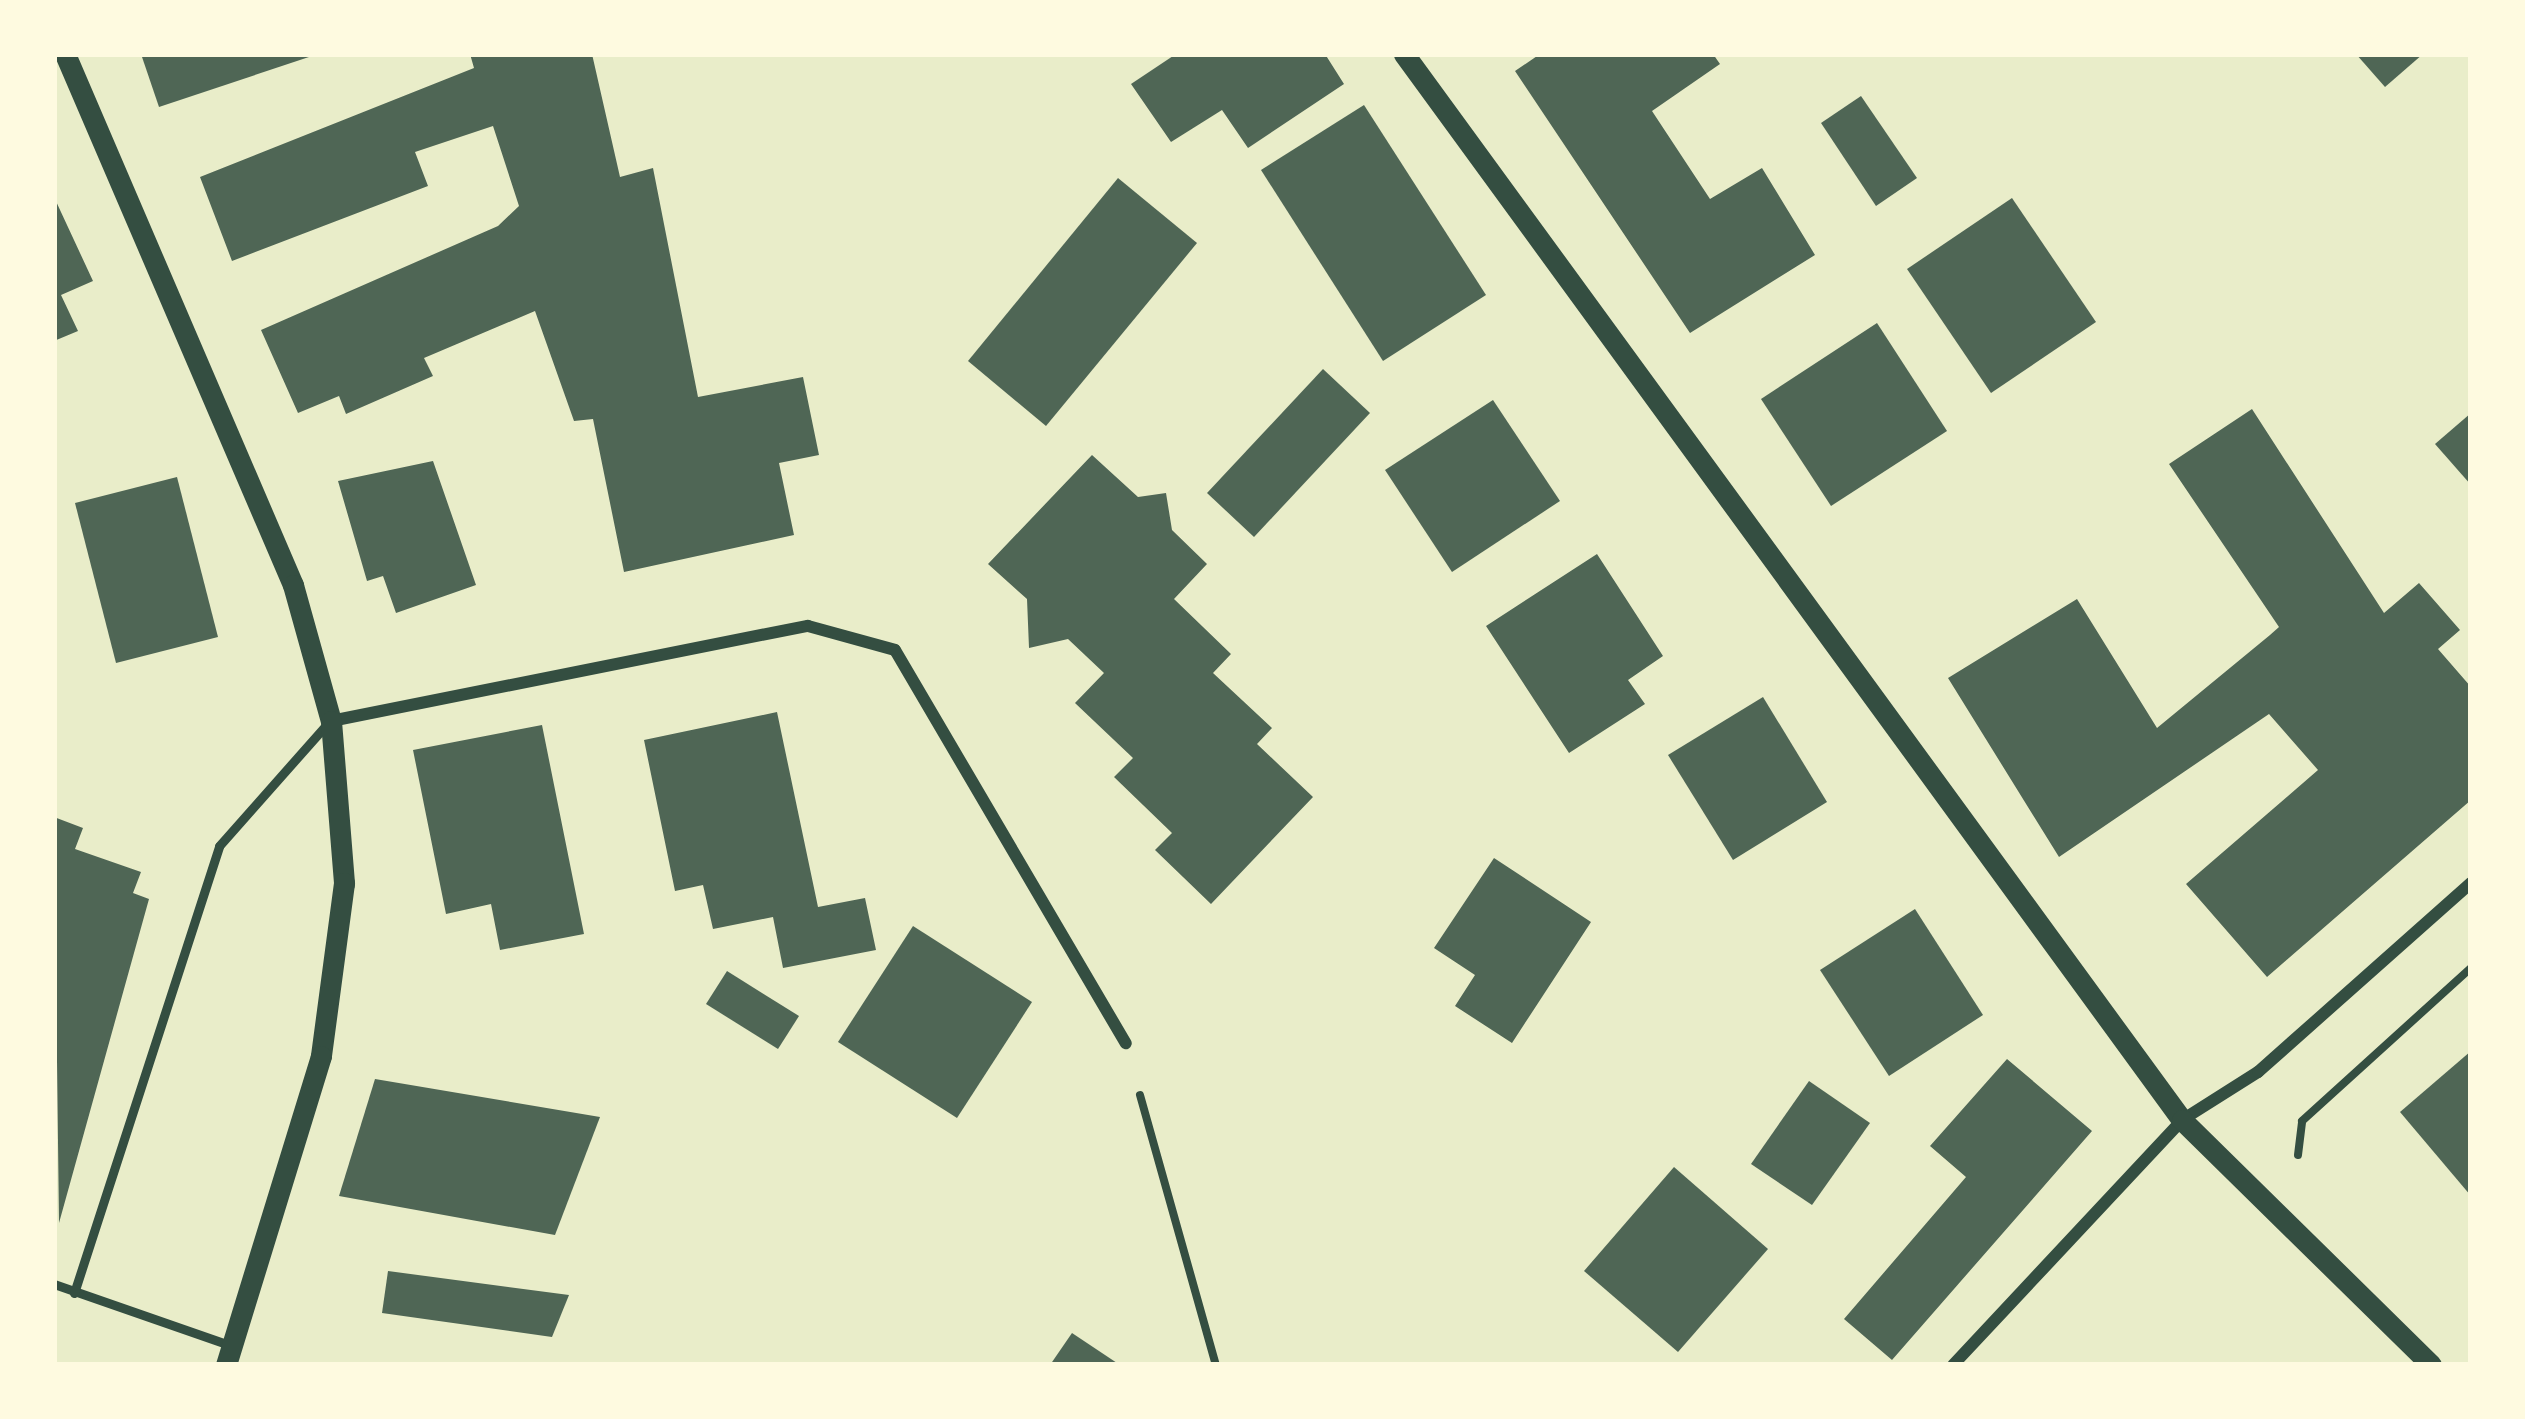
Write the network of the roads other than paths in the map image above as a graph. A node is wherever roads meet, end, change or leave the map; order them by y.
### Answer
1 (65, 54) edge
2 (1403, 54) edge
3 (331, 721) junction
4 (2471, 883) edge
5 (1126, 1043) road end
6 (2182, 1120) junction
7 (54, 1284) edge
8 (74, 1293) junction
9 (229, 1356) edge
10 (1953, 1365) edge
11 (2431, 1365) edge

1 - 3 street
2 - 6 street
3 - 5 street
3 - 8 lane
3 - 9 street
4 - 6 street
6 - 10 street
6 - 11 street
7 - 8 lane
8 - 9 lane

